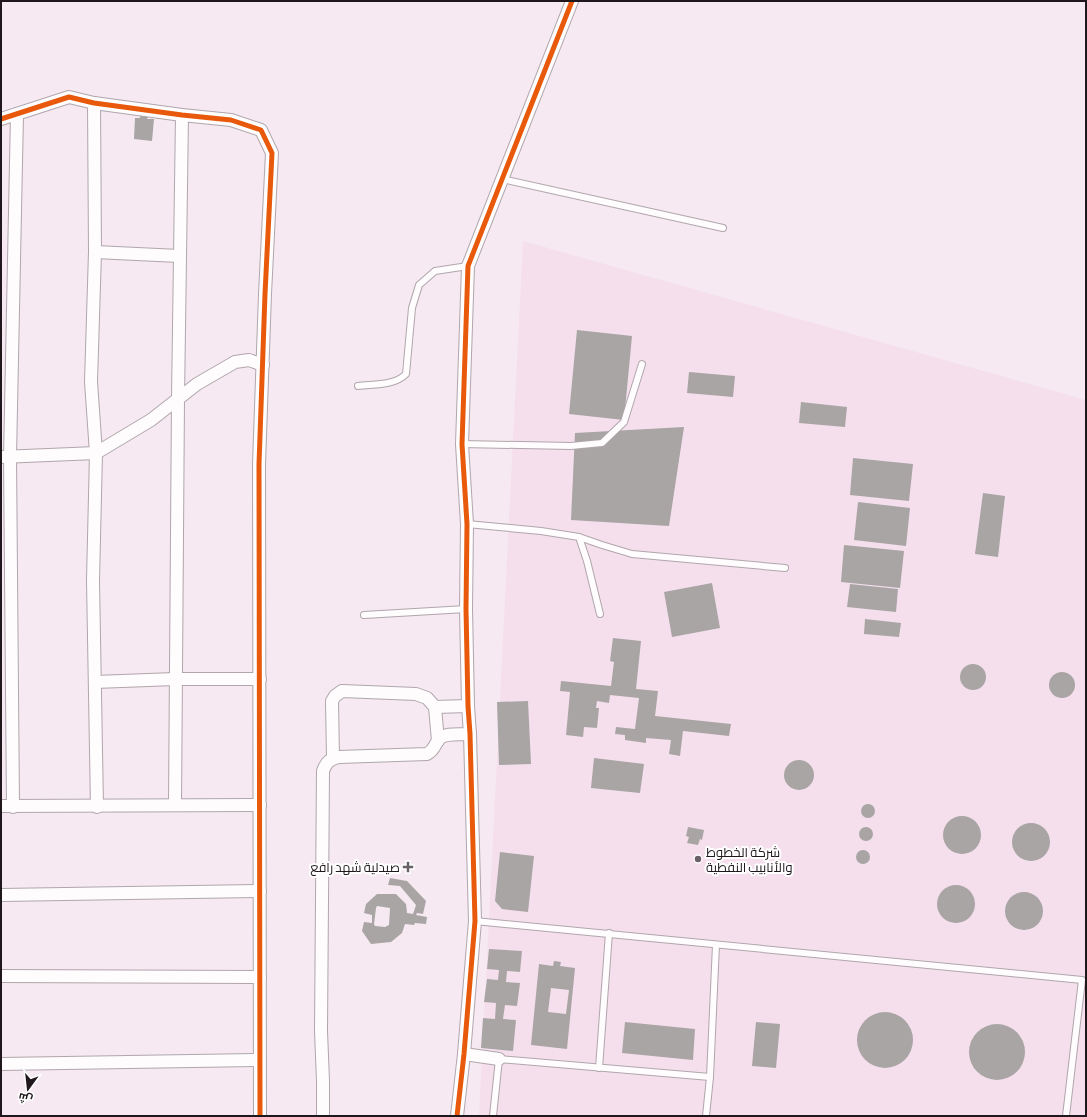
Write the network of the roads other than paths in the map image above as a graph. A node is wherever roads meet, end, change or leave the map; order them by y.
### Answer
1 (572, 1) edge
2 (94, 103) junction
3 (17, 114) junction
4 (182, 115) junction
5 (1, 119) edge
6 (502, 179) junction
7 (723, 228) dead end
8 (95, 252) junction
9 (179, 256) junction
10 (468, 266) junction
11 (642, 364) dead end
12 (263, 365) junction
13 (358, 386) dead end
14 (178, 399) junction
15 (462, 444) junction
16 (96, 454) junction
17 (6, 457) edge
18 (468, 524) junction
19 (579, 537) junction
20 (785, 568) dead end
21 (466, 609) junction
22 (600, 614) dead end
23 (364, 615) dead end
24 (176, 679) junction
25 (260, 679) junction
26 (94, 682) junction
27 (468, 706) junction
28 (435, 707) junction
29 (7, 723) edge
30 (470, 734) junction
31 (438, 740) junction
32 (333, 758) junction
33 (175, 805) junction
34 (260, 805) junction
35 (7, 806) edge
36 (96, 807) junction
37 (260, 891) junction
38 (1, 895) edge
39 (475, 921) junction
40 (609, 933) junction
41 (716, 945) junction
42 (1, 976) edge
43 (260, 976) junction
44 (464, 1054) junction
45 (499, 1059) junction
46 (260, 1060) junction
47 (1, 1064) edge
48 (599, 1068) junction
49 (710, 1078) junction
50 (260, 1116) edge
51 (323, 1116) edge
52 (457, 1116) edge
53 (493, 1116) edge
54 (706, 1116) edge
55 (1066, 1116) edge

1 - 6 street
2 - 3 street
2 - 4 street
2 - 8 street
3 - 5 street
3 - 17 street
4 - 9 street
4 - 12 street
6 - 7 lane
6 - 10 street
8 - 9 street
8 - 16 street
9 - 14 street
10 - 13 lane
10 - 15 street
11 - 15 lane
12 - 14 street
12 - 25 street
14 - 16 street
14 - 24 street
15 - 18 street
16 - 17 street
16 - 26 street
17 - 29 street
18 - 19 lane
18 - 21 street
19 - 20 lane
19 - 22 lane
21 - 23 lane
21 - 27 street
24 - 25 street
24 - 26 street
24 - 33 street
25 - 34 street
26 - 36 street
27 - 28 street
27 - 30 street
28 - 31 street
28 - 32 street
29 - 35 street
30 - 31 street
30 - 39 street
31 - 32 street
32 - 51 street
33 - 34 street
33 - 36 street
34 - 37 street
35 - 36 street
37 - 38 street
37 - 43 street
39 - 40 lane
39 - 44 street
40 - 41 lane
40 - 48 lane
41 - 49 lane
41 - 55 lane
42 - 43 street
43 - 46 street
44 - 45 street
44 - 52 street
45 - 48 lane
45 - 53 lane
46 - 47 street
46 - 50 street
48 - 49 lane
49 - 54 lane

